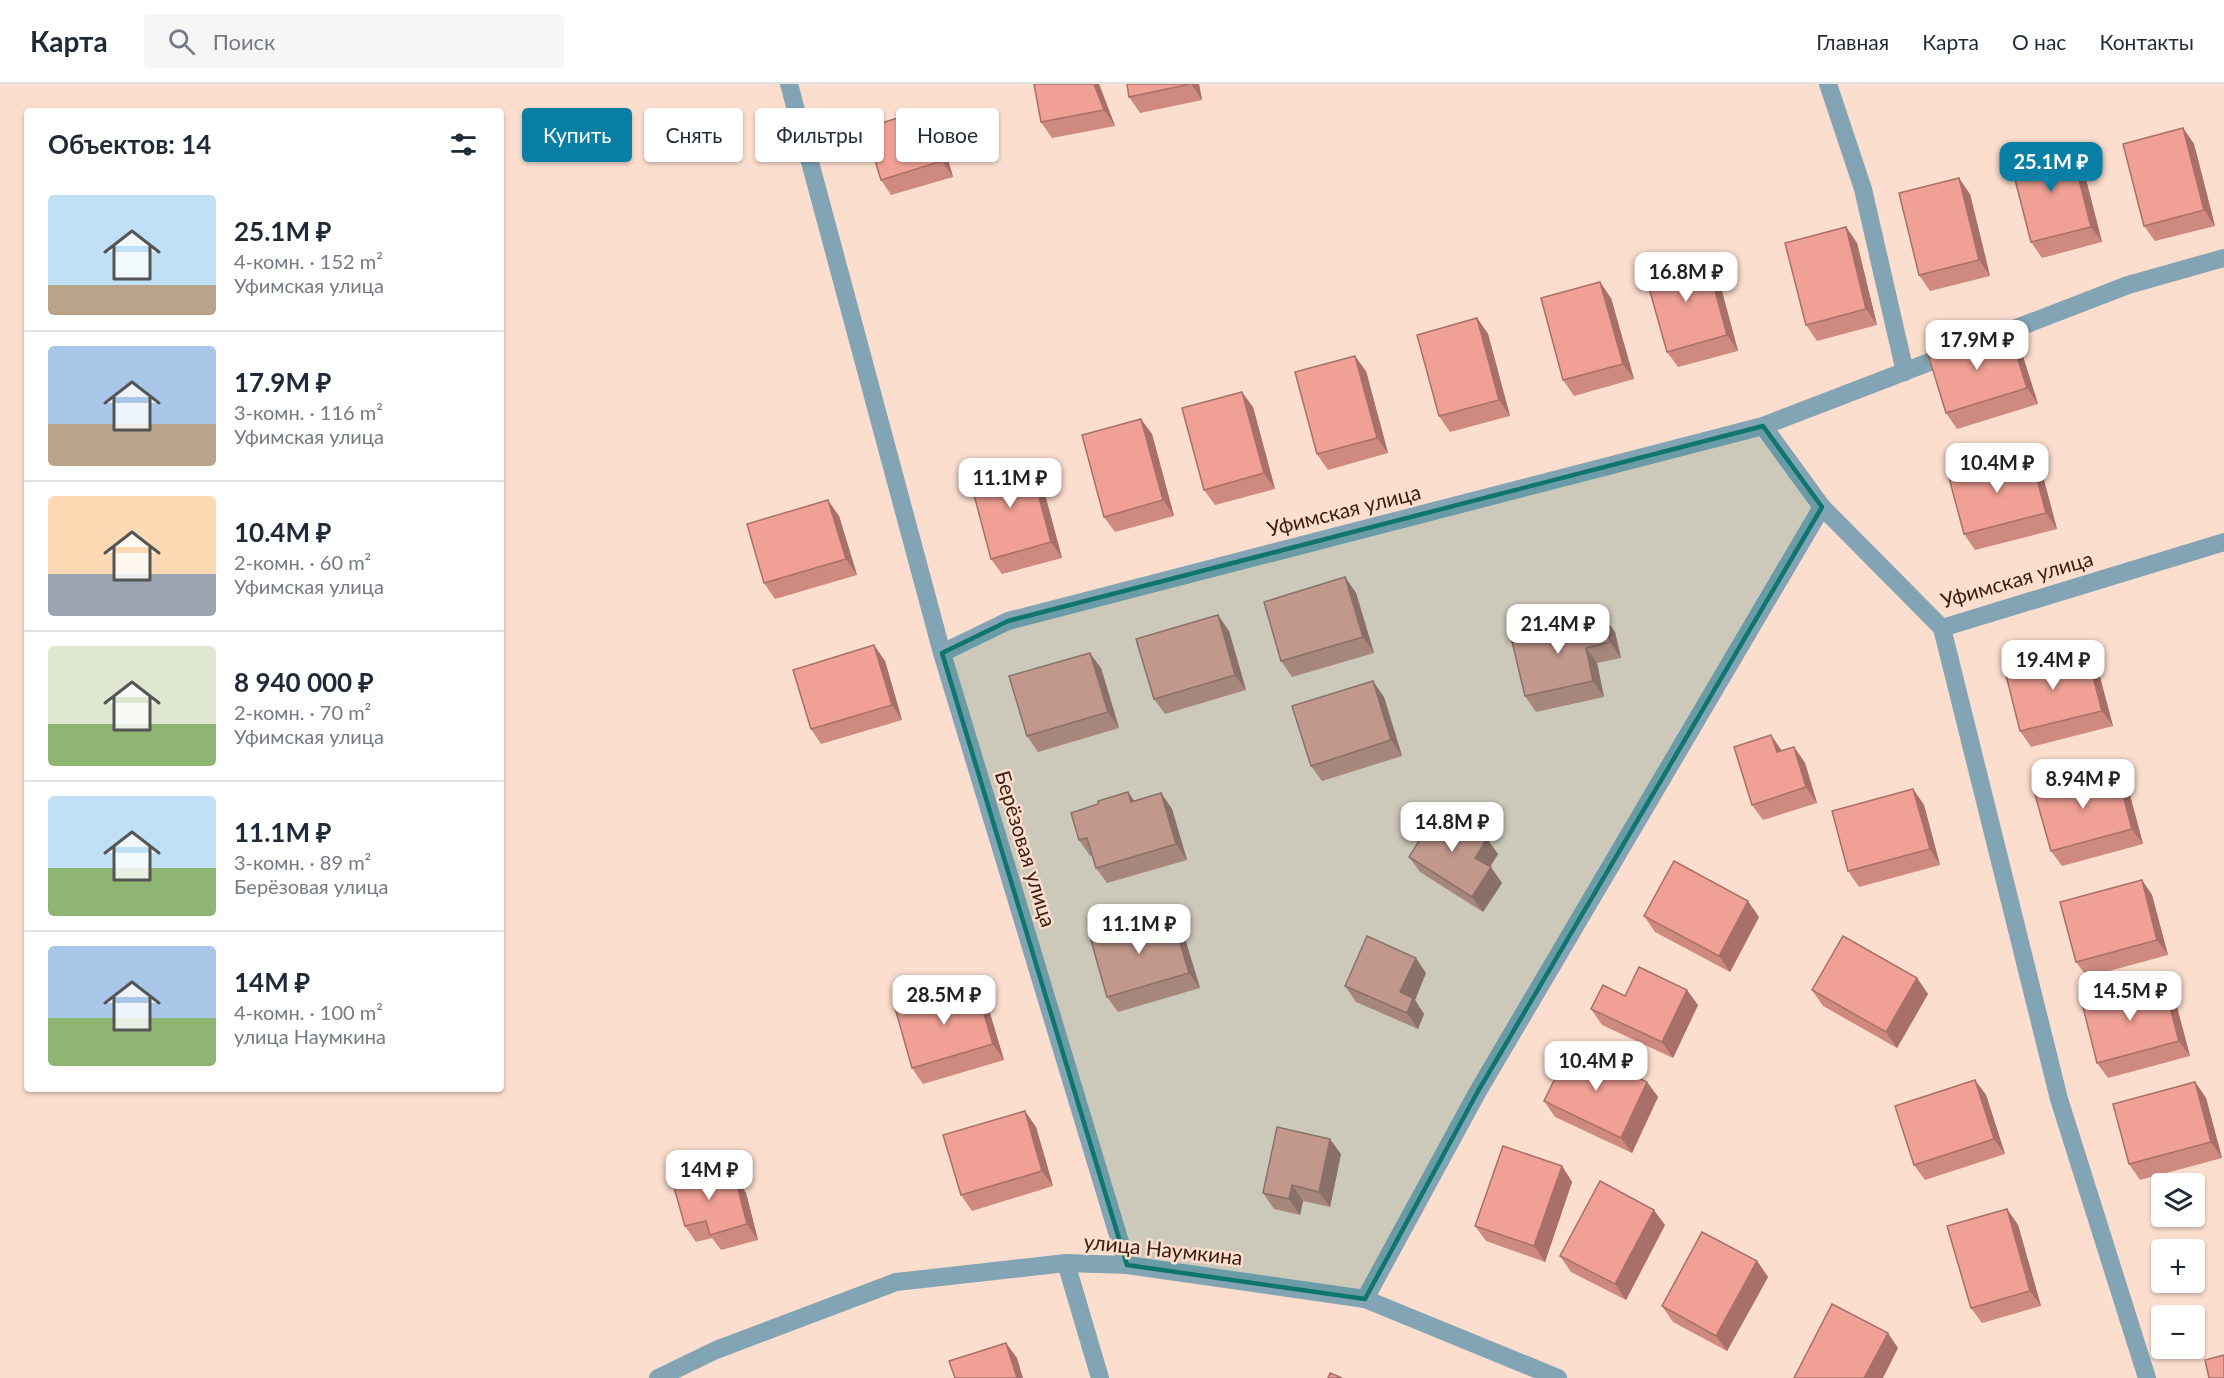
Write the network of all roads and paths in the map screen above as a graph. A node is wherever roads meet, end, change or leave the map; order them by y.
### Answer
1 (789, 84) edge
2 (1828, 84) edge
3 (2224, 258) edge
4 (1905, 372) junction
5 (1763, 426) junction
6 (1822, 507) junction
7 (2224, 542) edge
8 (1942, 628) junction
9 (942, 653) junction
10 (1066, 1263) junction
11 (1127, 1265) junction
12 (1365, 1299) junction
13 (658, 1378) edge
14 (1100, 1378) edge
15 (1558, 1378) edge
16 (2147, 1378) edge

1 - 9 street, Берёзовая улица
2 - 4 street
3 - 4 street, Уфимская улица
4 - 5 street, Уфимская улица
5 - 6 street, Уфимская улица
5 - 9 street, Уфимская улица
6 - 8 street, Уфимская улица
6 - 12 street
7 - 8 street, Уфимская улица
8 - 16 street
9 - 11 street, Берёзовая улица
10 - 11 street, улица Наумкина
10 - 13 street, улица Наумкина
10 - 14 street
11 - 12 street, улица Наумкина
12 - 15 street, улица Наумкина

